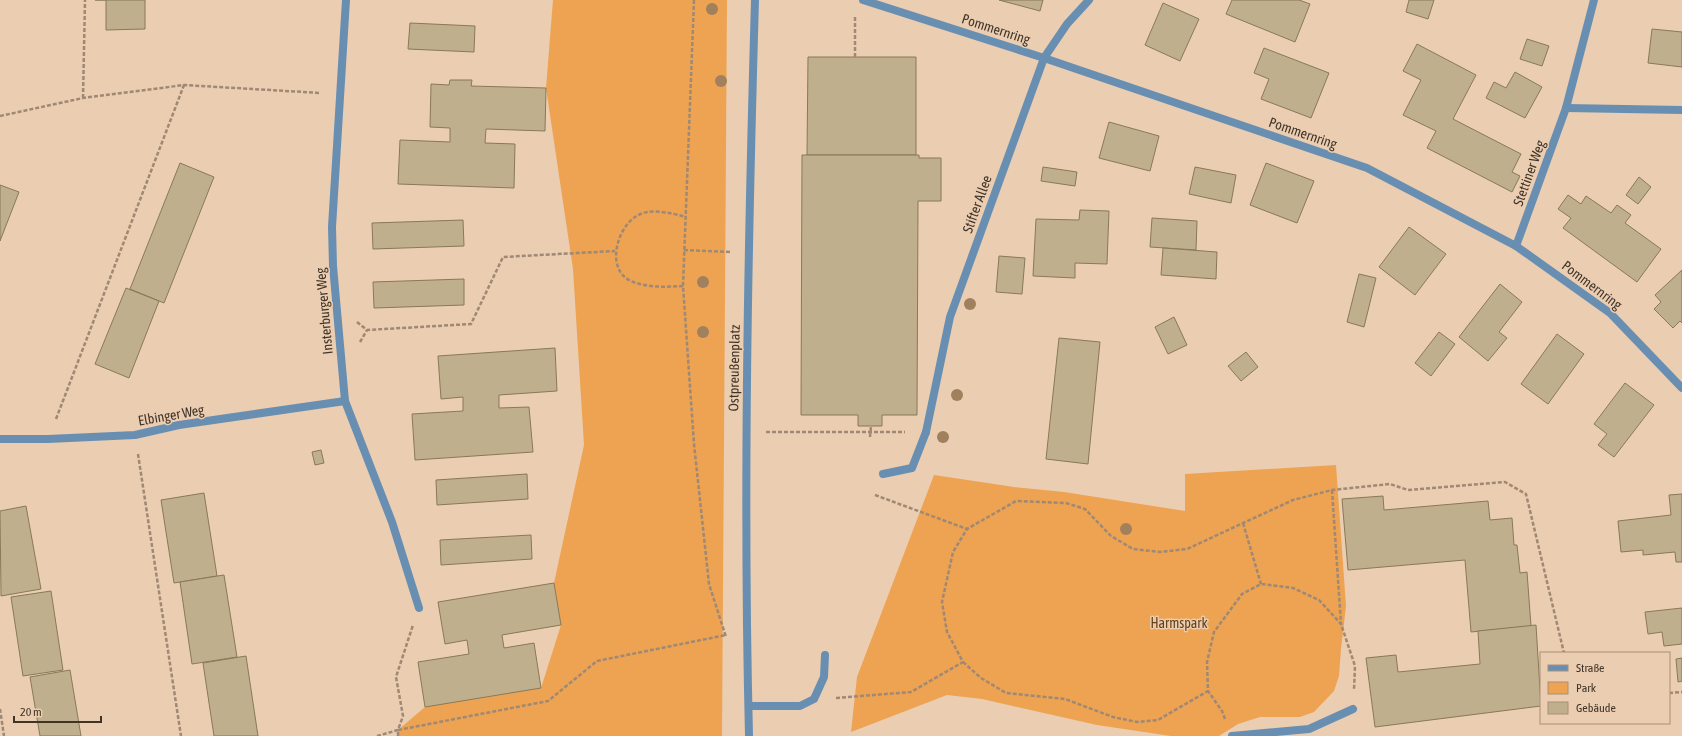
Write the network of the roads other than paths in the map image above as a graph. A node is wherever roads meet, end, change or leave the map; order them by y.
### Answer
1 (346, 0) edge
2 (755, 0) edge
3 (863, 0) edge
4 (1089, 0) edge
5 (1594, 0) edge
6 (1044, 58) junction
7 (1566, 108) junction
8 (1682, 110) edge
9 (1516, 246) junction
10 (1682, 388) edge
11 (345, 401) junction
12 (0, 439) edge
13 (883, 474) dead end
14 (419, 608) road end
15 (825, 655) dead end
16 (749, 706) junction
17 (1353, 709) road end
18 (749, 736) edge
19 (1232, 736) edge

1 - 11 street, Insterburger Weg
2 - 16 street, Ostpreußenplatz
3 - 6 street, Pommernring
4 - 6 street, Stifter Allee
5 - 7 street, Stettiner Weg
6 - 9 street, Pommernring
6 - 13 street, Stifter Allee
7 - 8 street
7 - 9 street, Stettiner Weg
9 - 10 street, Pommernring
11 - 12 street, Elbinger Weg
11 - 14 street, Insterburger Weg
15 - 16 street
16 - 18 street, Ostpreußenplatz
17 - 19 street

